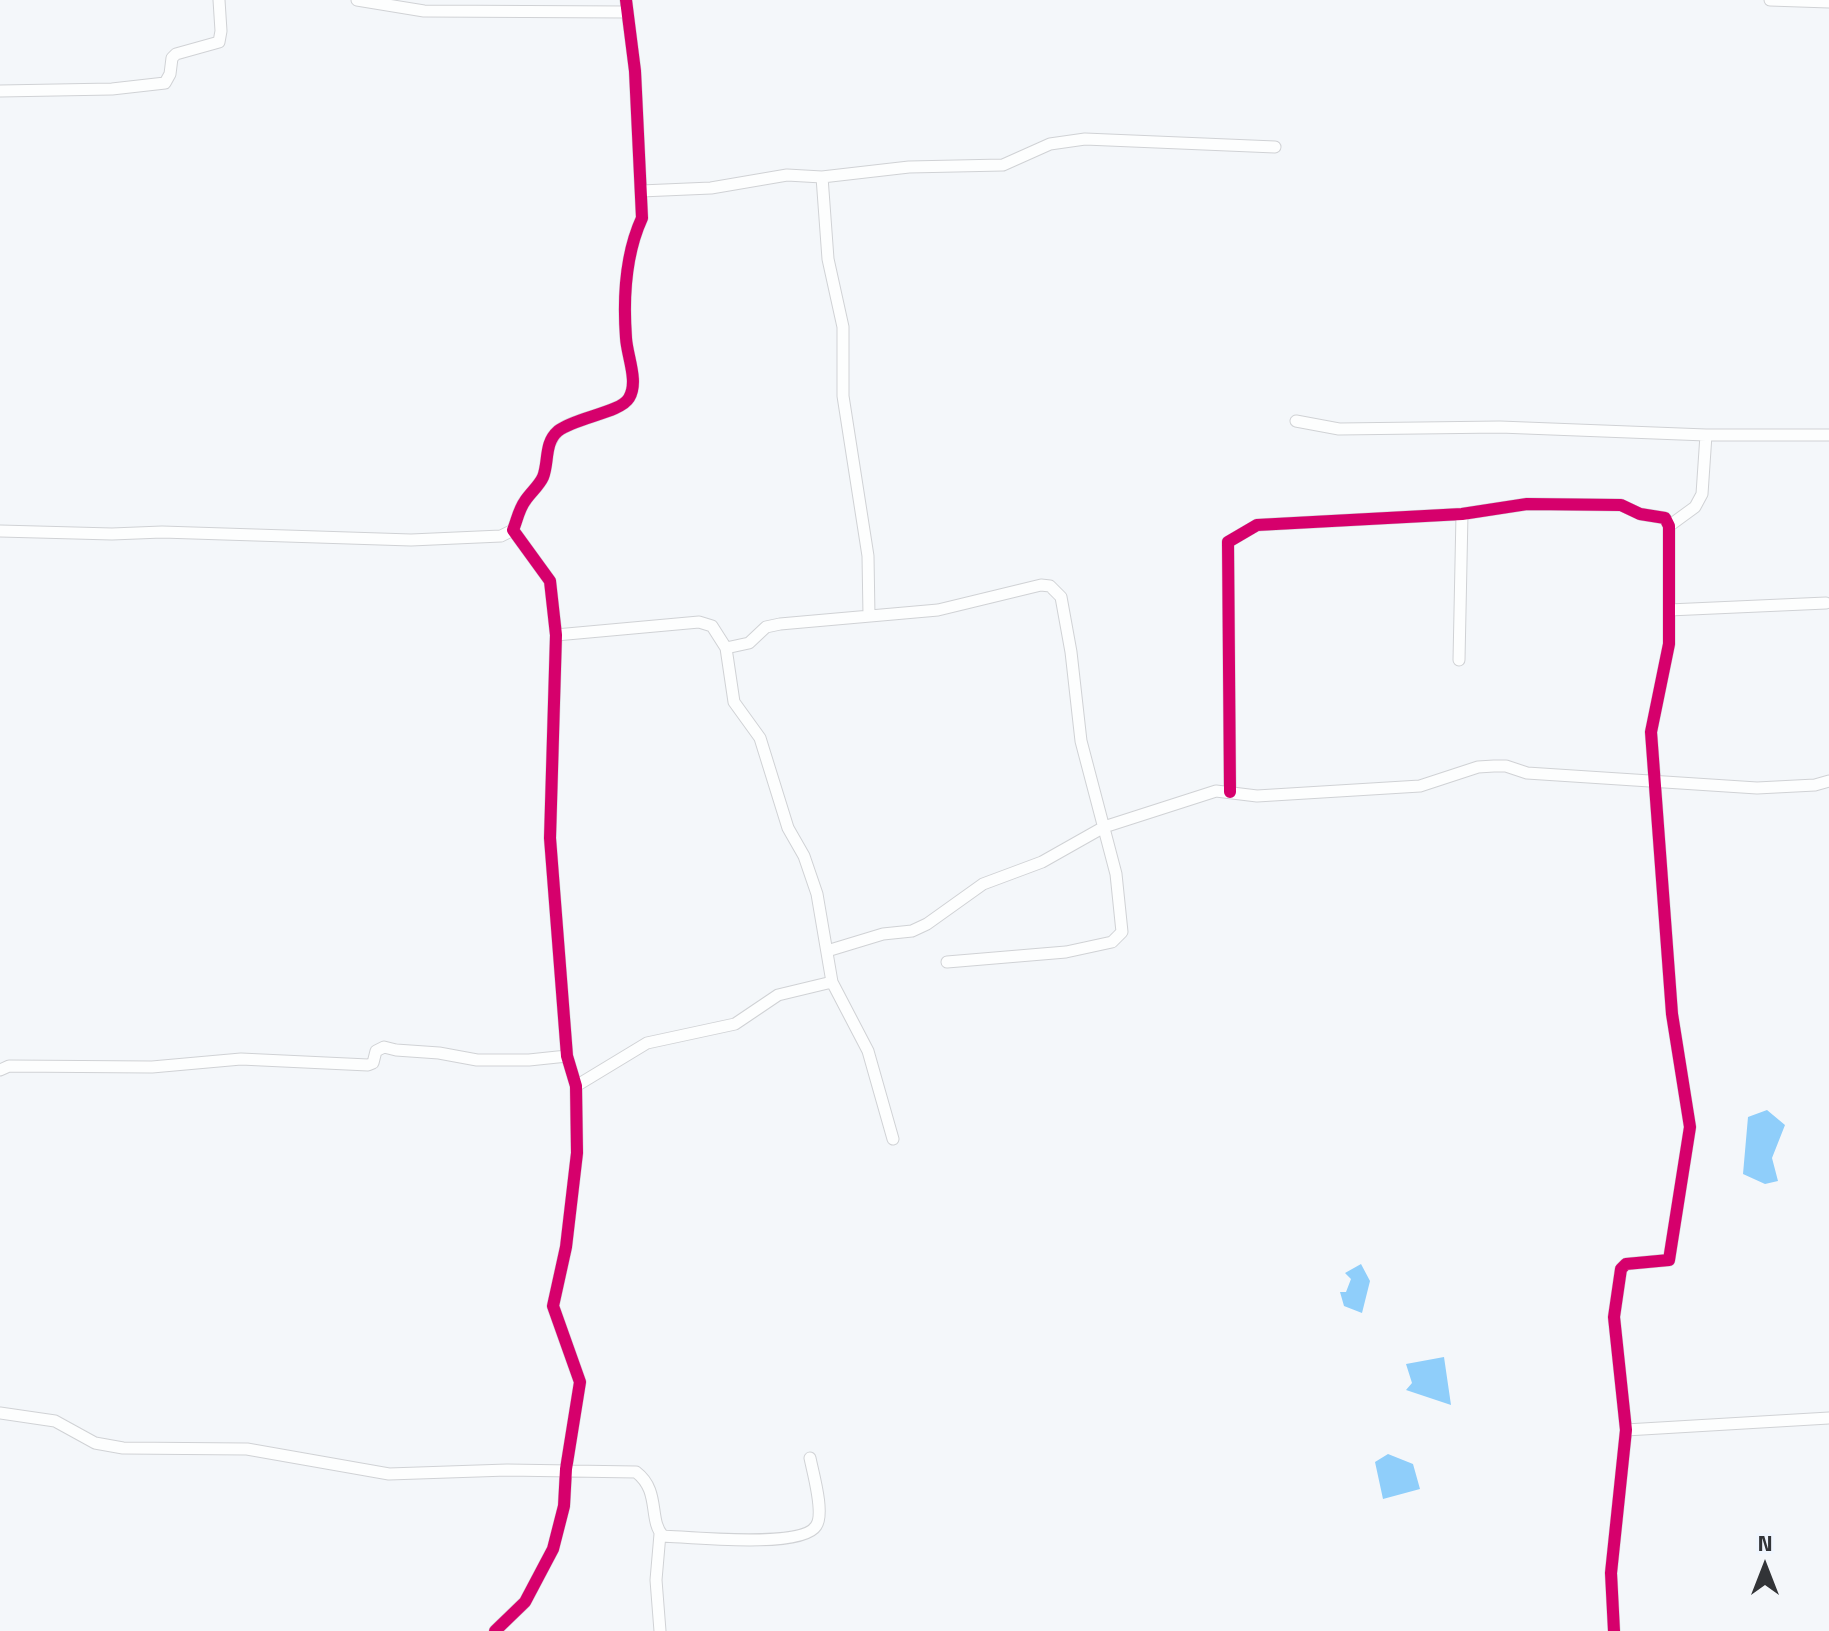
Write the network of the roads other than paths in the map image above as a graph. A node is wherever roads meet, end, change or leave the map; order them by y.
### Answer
1 (219, 0) edge
2 (357, 0) edge
3 (1770, 0) edge
4 (1829, 2) edge
5 (626, 6) edge
6 (0, 91) edge
7 (1275, 147) dead end
8 (822, 177) junction
9 (641, 191) junction
10 (1296, 421) dead end
11 (1706, 435) junction
12 (1829, 435) edge
13 (1462, 514) junction
14 (1669, 526) junction
15 (513, 530) junction
16 (0, 531) edge
17 (1826, 603) dead end
18 (1669, 610) junction
19 (869, 616) junction
20 (556, 635) junction
21 (726, 648) junction
22 (1459, 660) dead end
23 (1657, 781) junction
24 (1829, 781) edge
25 (1230, 792) junction
26 (1104, 827) junction
27 (827, 951) junction
28 (947, 962) dead end
29 (832, 982) junction
30 (567, 1056) junction
31 (0, 1070) edge
32 (576, 1086) junction
33 (893, 1139) dead end
34 (0, 1413) edge
35 (1829, 1418) edge
36 (1626, 1430) junction
37 (810, 1458) dead end
38 (566, 1469) junction
39 (660, 1534) junction
40 (495, 1631) edge
41 (660, 1631) edge
42 (1614, 1631) edge

1 - 6 street
2 - 5 street
3 - 4 street
5 - 9 street
7 - 8 street
8 - 9 street
8 - 19 street
9 - 15 street
10 - 11 street
11 - 12 street
11 - 14 street
13 - 14 street
13 - 22 street
13 - 25 street
14 - 18 street
15 - 16 street
15 - 20 street
17 - 18 street
18 - 23 street
19 - 21 street
19 - 26 street
20 - 21 street
20 - 30 street
21 - 27 street
23 - 24 street
23 - 25 street
23 - 36 street
25 - 26 street
26 - 27 street
26 - 28 street
27 - 29 street
29 - 32 street
29 - 33 street
30 - 31 street
30 - 32 street
32 - 38 street
34 - 38 street
35 - 36 street
36 - 42 street
37 - 39 street
38 - 39 street
38 - 40 street
39 - 41 street

